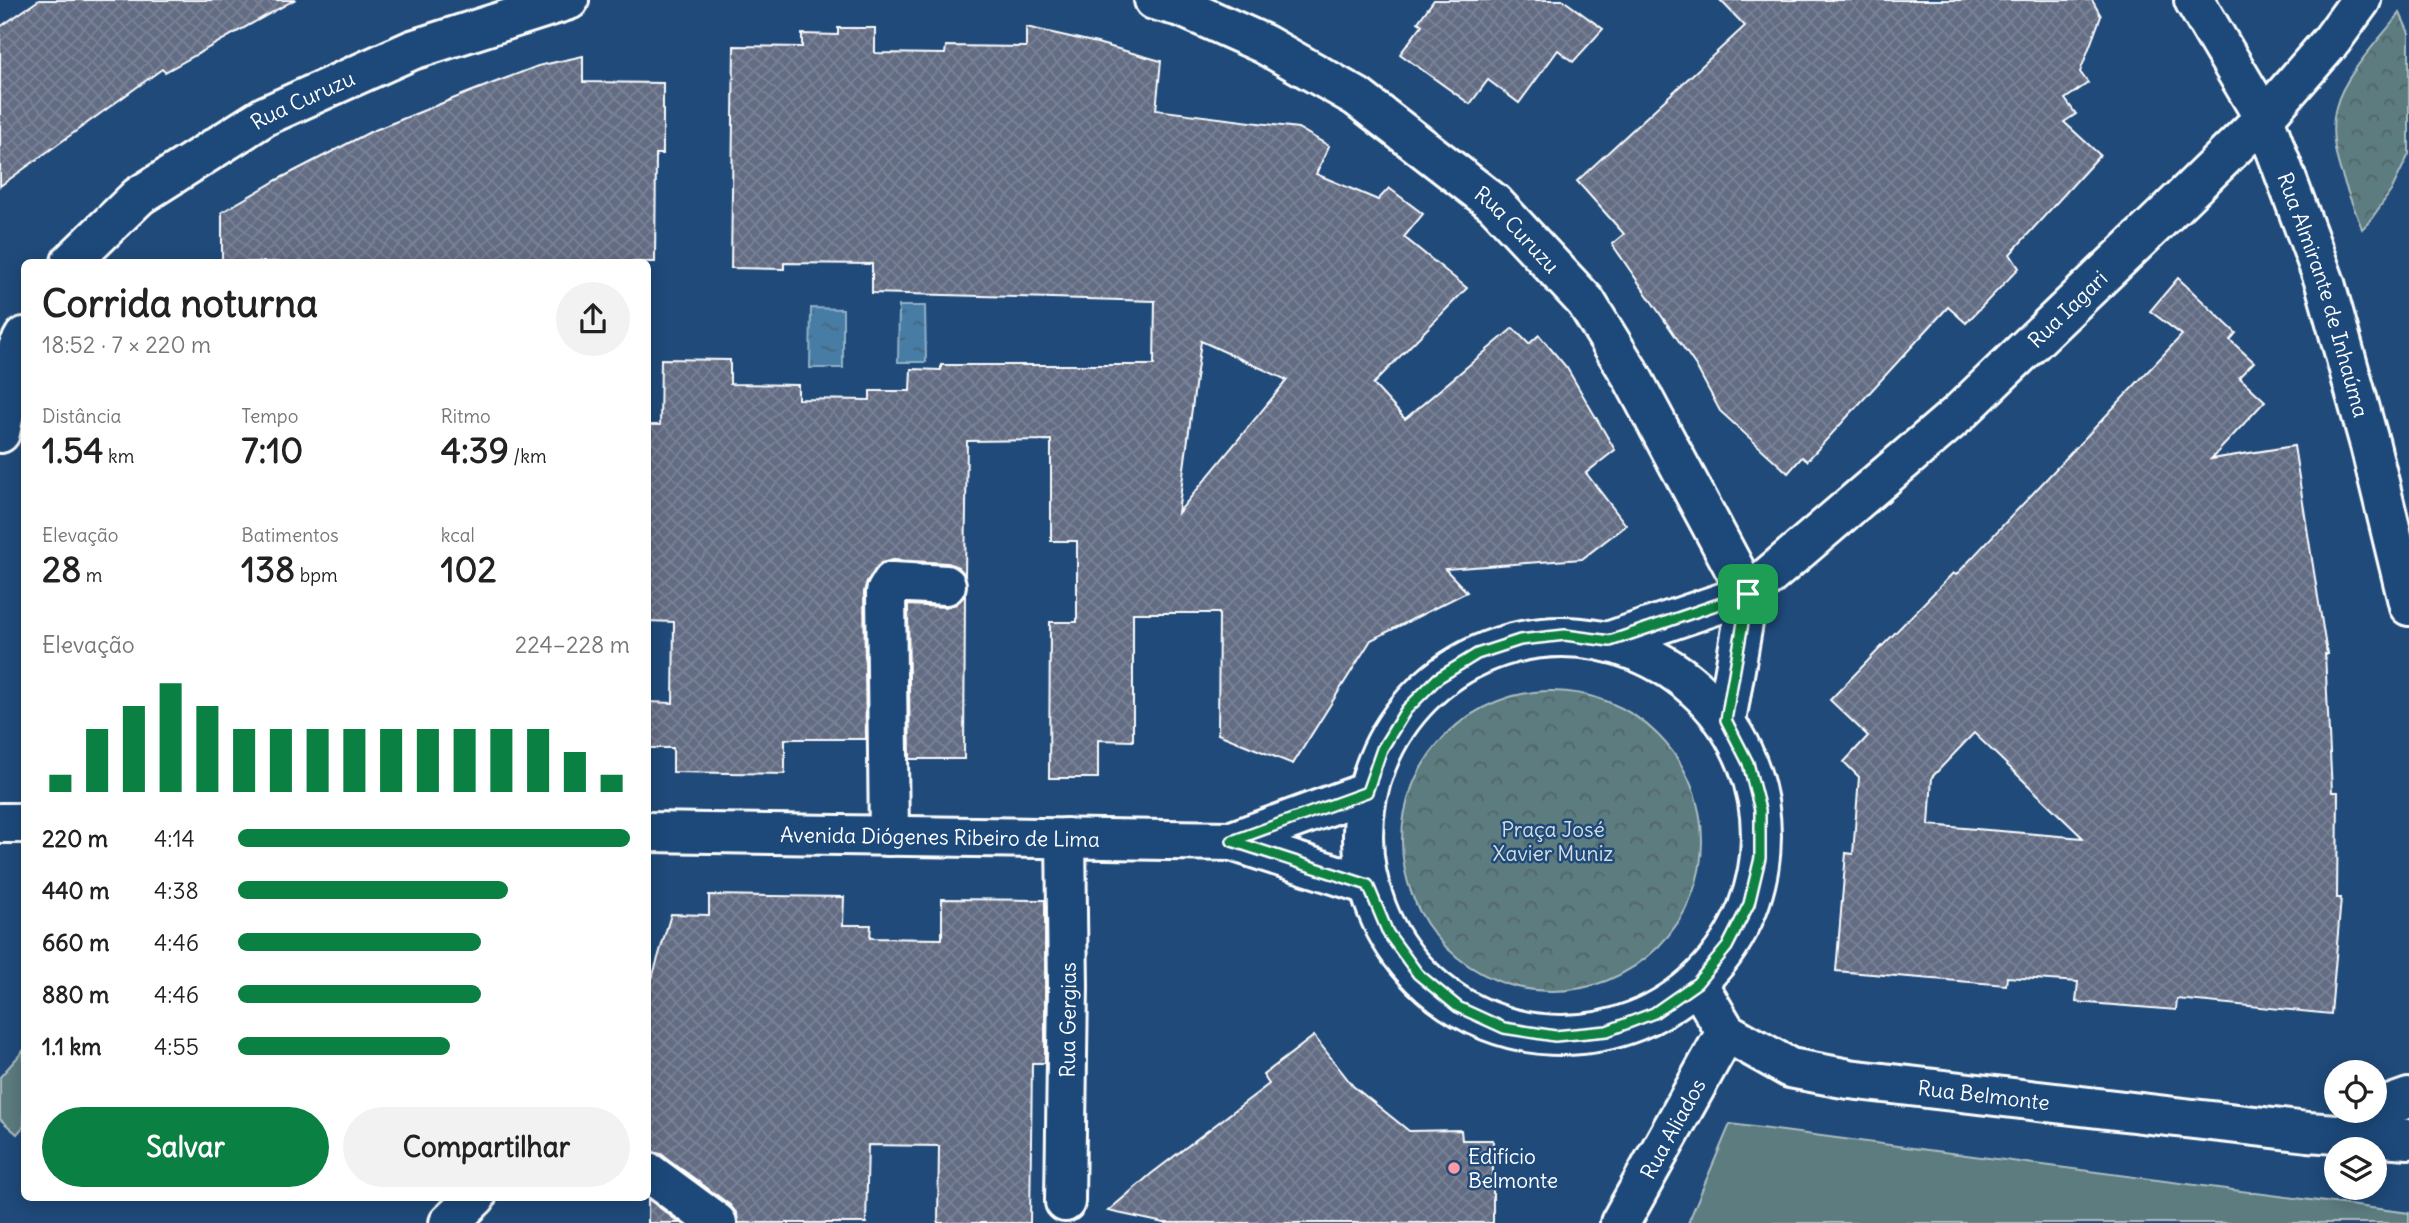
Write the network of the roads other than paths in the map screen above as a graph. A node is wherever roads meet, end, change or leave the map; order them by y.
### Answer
1 (569, 0) edge
2 (1154, 0) edge
3 (2194, 0) edge
4 (2361, 0) edge
5 (2264, 118) junction
6 (74, 259) edge
7 (21, 342) edge
8 (0, 433) edge
9 (946, 585) dead end
10 (1748, 594) junction
11 (2409, 606) edge
12 (1610, 641) junction
13 (1726, 720) junction
14 (1367, 792) junction
15 (0, 823) edge
16 (21, 823) edge
17 (651, 832) edge
18 (889, 836) junction
19 (1066, 838) junction
20 (1232, 841) junction
21 (1368, 885) junction
22 (1697, 983) junction
23 (1726, 1032) junction
24 (2409, 1098) edge
25 (2387, 1106) edge
26 (2335, 1123) edge
27 (2308, 1132) junction
28 (2409, 1139) edge
29 (651, 1174) edge
30 (472, 1201) edge
31 (1065, 1202) dead end
32 (449, 1223) edge
33 (717, 1223) edge
34 (1620, 1223) edge

1 - 6 street, Rua Curuzu
2 - 10 street, Rua Curuzu
3 - 5 street, Rua Almirante de Inhaúma
4 - 5 street, Rua Iagari
5 - 10 street, Rua Iagari
5 - 11 street, Rua Almirante de Inhaúma
7 - 8 street
9 - 18 street
10 - 12 street, Rua Iagari
10 - 13 street
12 - 13 street
12 - 14 street
13 - 22 street
14 - 20 street, Avenida Diógenes Ribeiro de Lima
14 - 21 street
15 - 16 street
17 - 18 street, Avenida Diógenes Ribeiro de Lima
18 - 19 street, Avenida Diógenes Ribeiro de Lima
19 - 20 street, Avenida Diógenes Ribeiro de Lima
19 - 31 street, Rua Gergias
20 - 21 street, Avenida Diógenes Ribeiro de Lima
21 - 22 street
22 - 23 street
23 - 27 street, Rua Belmonte
23 - 34 street, Rua Aliados
24 - 25 street, Rua Belmonte
26 - 27 street, Rua Belmonte
27 - 28 street, Rua Belmonte
29 - 33 street
30 - 32 street

